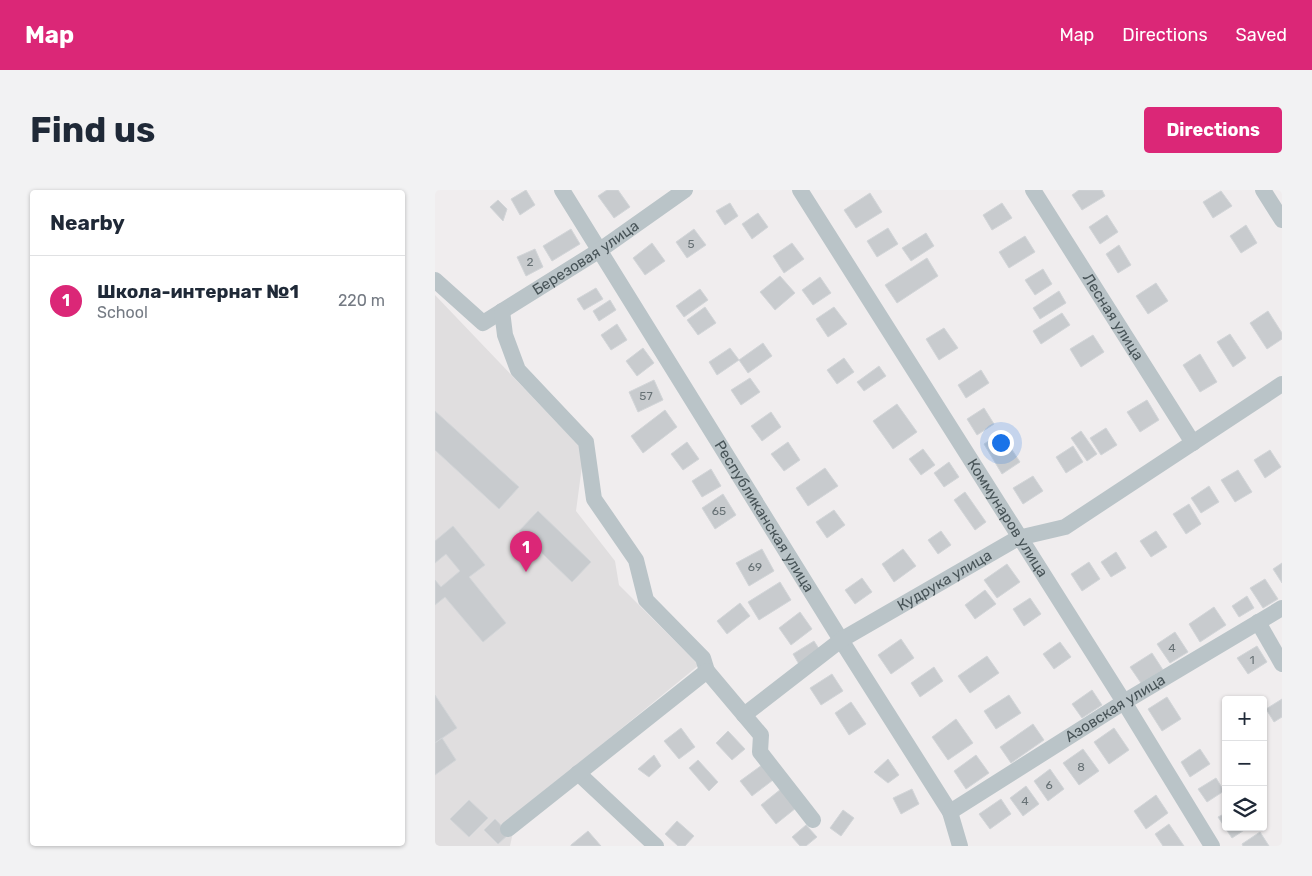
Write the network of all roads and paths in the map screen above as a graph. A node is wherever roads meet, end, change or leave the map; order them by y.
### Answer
1 (562, 190) edge
2 (685, 190) edge
3 (800, 190) edge
4 (1033, 190) edge
5 (1263, 190) edge
6 (1282, 220) edge
7 (599, 250) junction
8 (435, 280) edge
9 (502, 311) junction
10 (1282, 384) edge
11 (1193, 443) junction
12 (1019, 538) junction
13 (1282, 608) edge
14 (1258, 622) junction
15 (841, 640) junction
16 (1282, 664) edge
17 (707, 671) junction
18 (1124, 702) junction
19 (744, 715) junction
20 (578, 773) junction
21 (950, 812) junction
22 (813, 820) dead end
23 (508, 829) dead end
24 (656, 846) edge
25 (960, 846) edge
26 (1212, 846) edge

1 - 7 street, Республиканская улица
2 - 7 street, Березовая улица
3 - 12 street, Коммунаров улица
4 - 11 street, Лесная улица
5 - 6 street
7 - 9 street, Березовая улица
7 - 15 street, Республиканская улица
8 - 9 street, Березовая улица
9 - 17 street
10 - 11 street, Кудрука улица
11 - 12 street, Кудрука улица
12 - 15 street, Кудрука улица
12 - 18 street, Коммунаров улица
13 - 14 street, Азовская улица
14 - 16 street
14 - 18 street, Азовская улица
15 - 19 street, Кудрука улица
15 - 21 street, Республиканская улица
17 - 19 street
17 - 20 street
18 - 21 street, Азовская улица
18 - 26 street, Коммунаров улица
19 - 22 street
20 - 23 street
20 - 24 street
21 - 25 street, Республиканская улица

